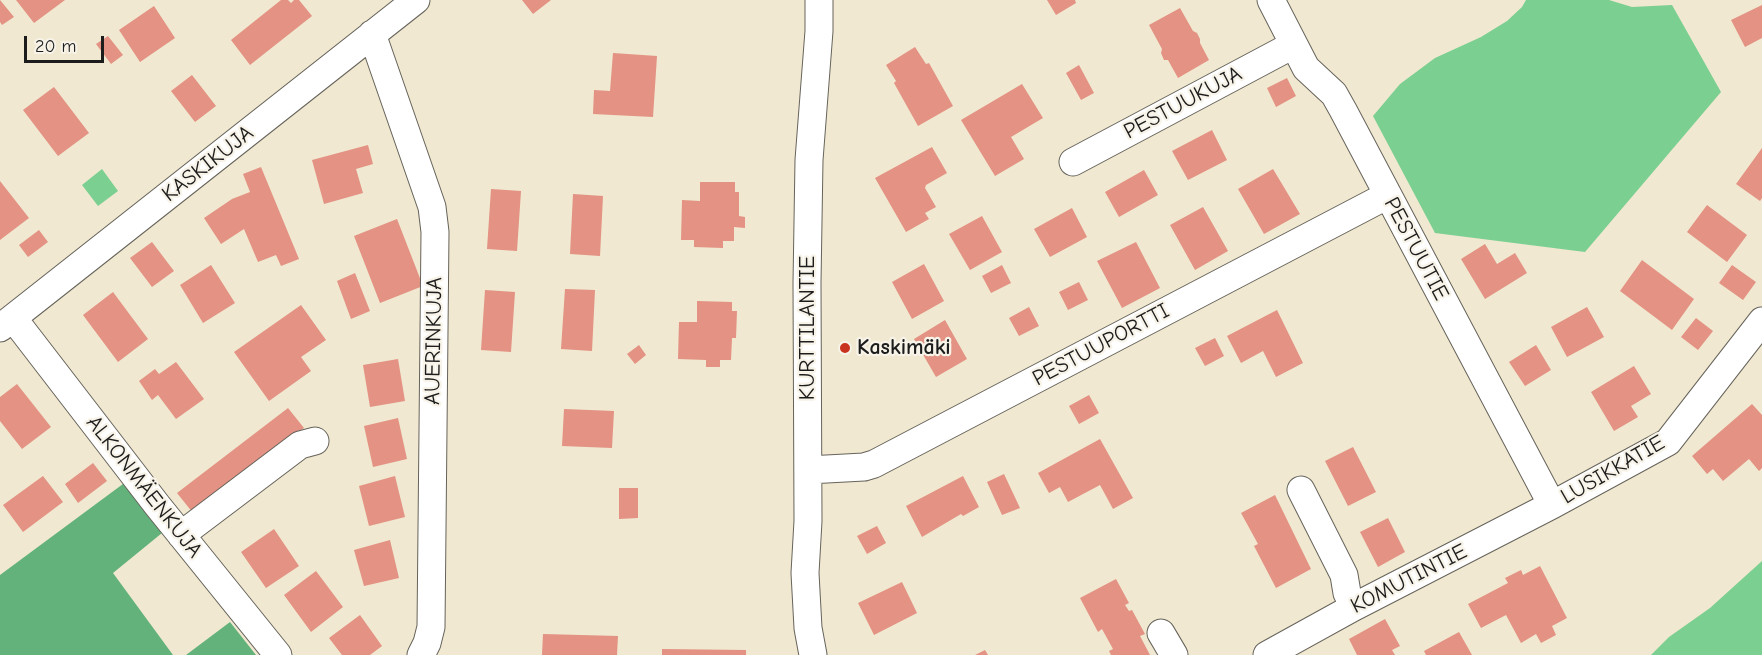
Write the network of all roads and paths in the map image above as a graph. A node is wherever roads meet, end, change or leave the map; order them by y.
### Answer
1 (416, 0) edge
2 (819, 0) edge
3 (1271, 0) edge
4 (372, 34) junction
5 (1293, 45) junction
6 (1073, 162) dead end
7 (1388, 195) junction
8 (1762, 321) edge
9 (6, 323) edge
10 (315, 441) dead end
11 (808, 470) junction
12 (1301, 490) dead end
13 (1552, 506) junction
14 (181, 535) junction
15 (1354, 607) junction
16 (278, 655) edge
17 (421, 655) edge
18 (813, 655) edge
19 (1267, 655) edge

1 - 4 street, KASKIKUJA
2 - 11 street, KURTTILANTIE
3 - 5 street, PESTUUTIE
4 - 9 street, KASKIKUJA
4 - 17 street, AUERINKUJA
5 - 6 street, PESTUUKUJA
5 - 7 street, PESTUUTIE
7 - 11 street, PESTUUPORTTI
7 - 13 street, PESTUUTIE
8 - 13 street, LUSIKKATIE
9 - 14 street, ALKONMÄENKUJA
10 - 14 street
11 - 18 street, KURTTILANTIE
12 - 15 street
13 - 15 street, KOMUTINTIE
14 - 16 street, ALKONMÄENKUJA
15 - 19 street, KOMUTINTIE

